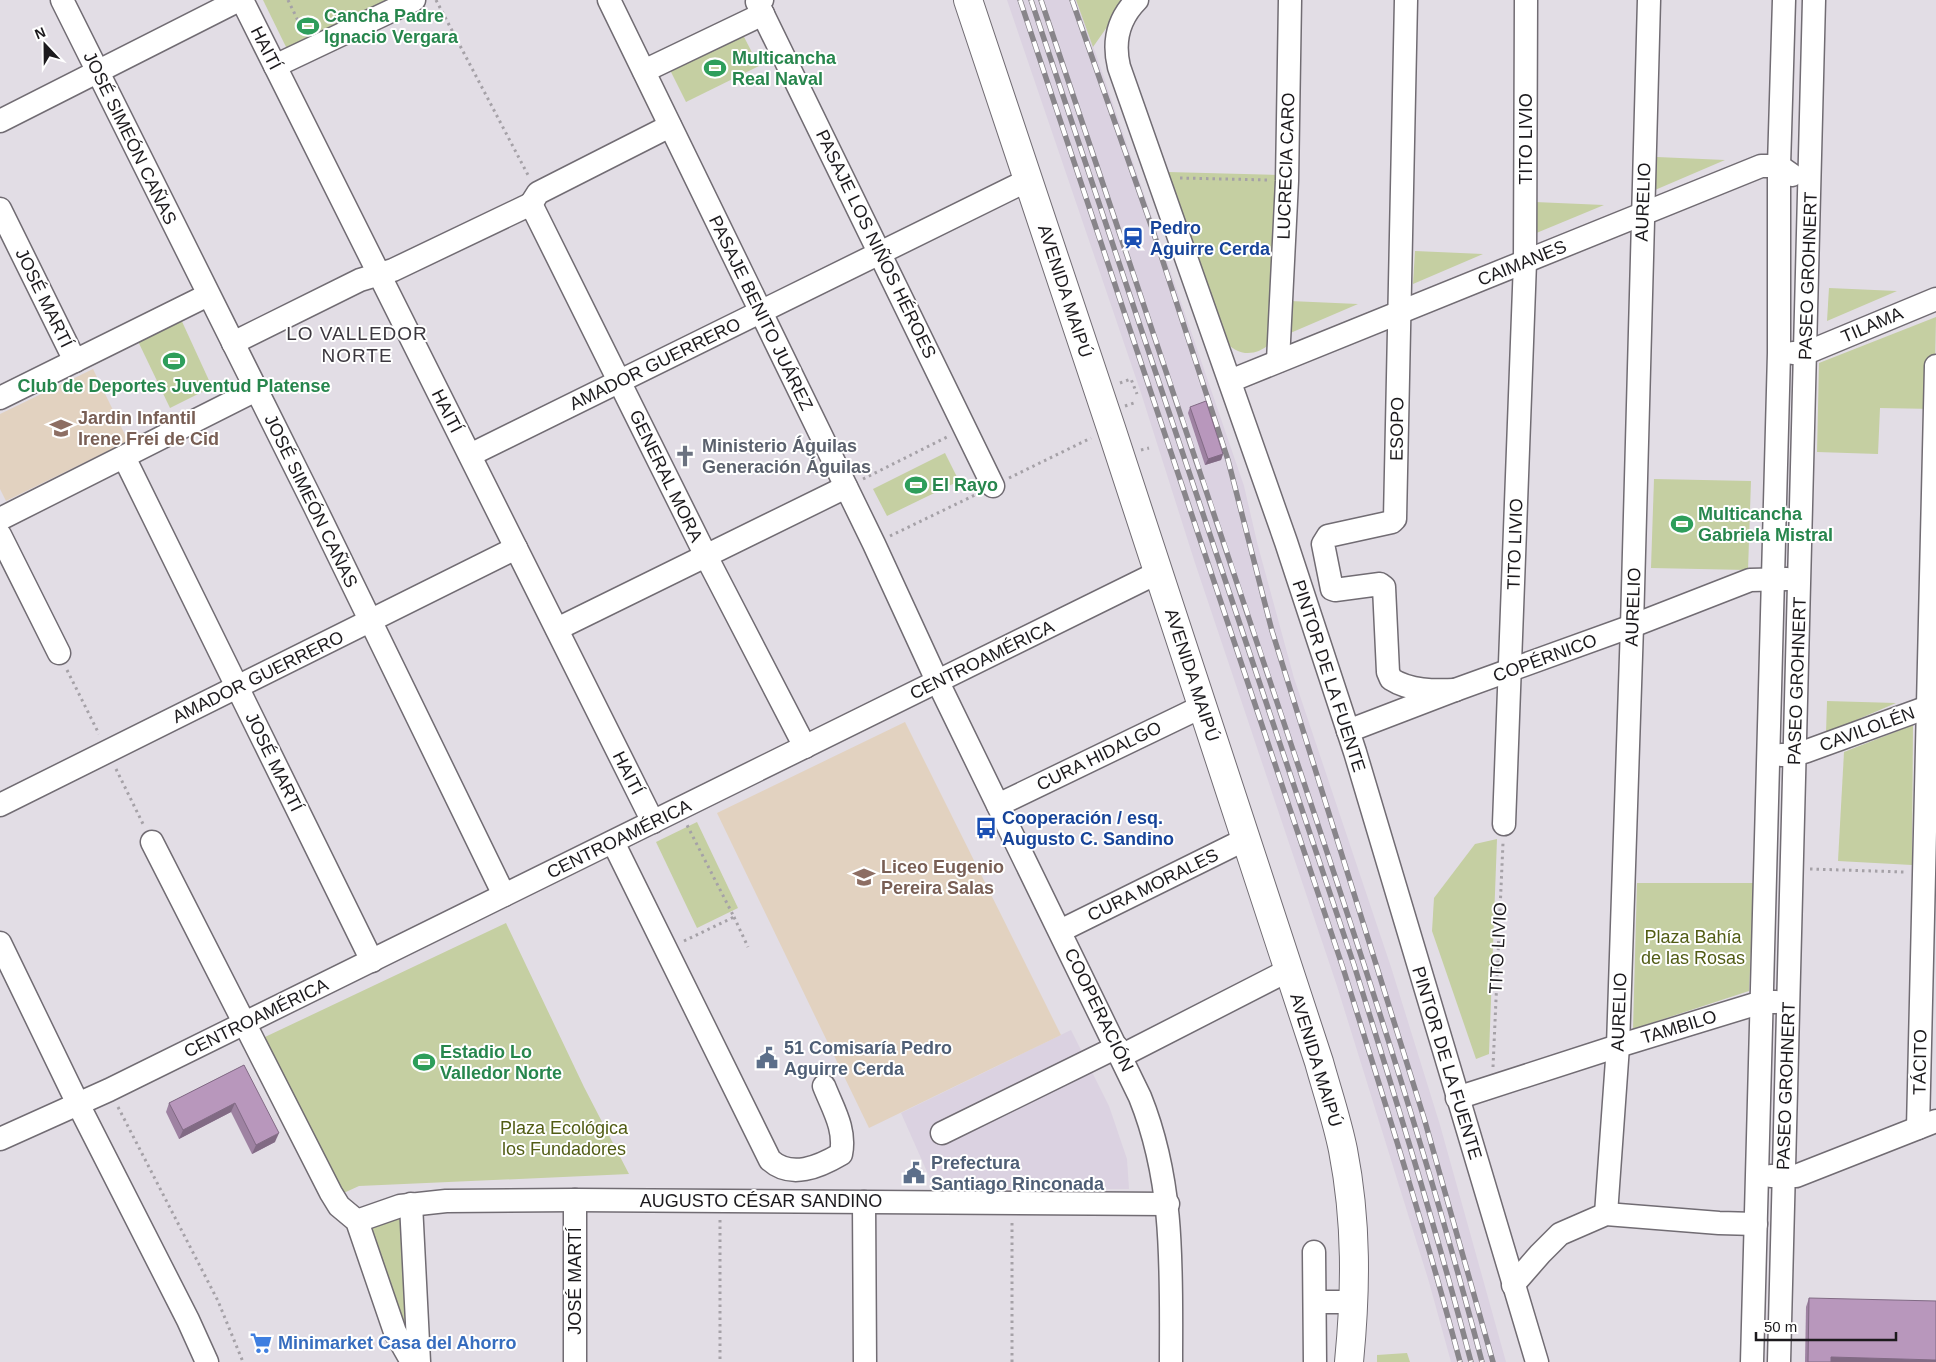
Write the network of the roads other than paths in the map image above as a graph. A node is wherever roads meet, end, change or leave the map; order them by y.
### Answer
1 (62, 0) edge
2 (241, 0) edge
3 (414, 0) edge
4 (609, 0) edge
5 (968, 0) edge
6 (1137, 0) edge
7 (1290, 0) edge
8 (1406, 0) edge
9 (1526, 0) edge
10 (1649, 0) edge
11 (1784, 0) edge
12 (1814, 0) edge
13 (761, 5) edge
14 (275, 66) junction
15 (644, 71) junction
16 (98, 72) junction
17 (0, 121) edge
18 (670, 126) junction
19 (1779, 166) junction
20 (1028, 180) junction
21 (1810, 189) junction
22 (534, 199) junction
23 (1642, 214) junction
24 (3, 215) edge
25 (881, 254) junction
26 (1525, 262) junction
27 (379, 274) junction
28 (208, 295) junction
29 (1936, 299) edge
30 (761, 312) junction
31 (1400, 312) junction
32 (233, 343) junction
33 (1779, 353) junction
34 (1806, 353) junction
35 (75, 361) junction
36 (1278, 361) junction
37 (1936, 366) edge
38 (1230, 381) junction
39 (620, 382) junction
40 (256, 390) junction
41 (0, 398) edge
42 (470, 455) junction
43 (124, 457) junction
44 (993, 486) road end
45 (846, 487) junction
46 (0, 519) edge
47 (0, 535) edge
48 (516, 548) junction
49 (706, 556) junction
50 (1159, 572) junction
51 (1773, 579) junction
52 (1800, 579) junction
53 (370, 622) junction
54 (1632, 626) junction
55 (557, 629) junction
56 (59, 653) dead end
57 (1511, 671) junction
58 (937, 682) junction
59 (237, 687) junction
60 (1455, 690) junction
61 (1932, 705) edge
62 (1201, 706) junction
63 (1348, 731) junction
64 (805, 747) junction
65 (1768, 755) junction
66 (1794, 755) junction
67 (0, 805) edge
68 (998, 805) junction
69 (653, 822) junction
70 (1504, 824) road end
71 (1246, 840) junction
72 (152, 842) dead end
73 (613, 842) junction
74 (504, 895) junction
75 (1060, 931) junction
76 (0, 943) edge
77 (372, 961) junction
78 (1289, 970) junction
79 (1762, 1002) junction
80 (1788, 1002) junction
81 (243, 1024) junction
82 (1618, 1046) junction
83 (1119, 1051) junction
84 (824, 1086) dead end
85 (1457, 1098) junction
86 (78, 1104) junction
87 (1927, 1124) edge
88 (942, 1133) dead end
89 (0, 1140) edge
90 (1757, 1175) junction
91 (1784, 1176) junction
92 (574, 1200) junction
93 (864, 1202) junction
94 (411, 1204) junction
95 (1168, 1204) junction
96 (1606, 1214) junction
97 (357, 1222) junction
98 (1756, 1224) junction
99 (1314, 1252) dead end
100 (1514, 1285) junction
101 (1316, 1302) junction
102 (1355, 1302) junction
103 (1753, 1355) edge
104 (1779, 1355) edge
105 (206, 1362) edge
106 (412, 1362) edge
107 (420, 1362) edge
108 (575, 1362) edge
109 (865, 1362) edge
110 (1171, 1362) edge
111 (1315, 1362) edge
112 (1349, 1362) edge
113 (1537, 1362) edge

1 - 16 street, JOSÉ SIMEÓN CAÑAS
2 - 14 street, HAITÍ
2 - 16 street
3 - 14 street
4 - 15 street, PASAJE BENITO JUÁREZ
5 - 20 main road, AVENIDA MAIPÚ
6 - 38 street, PINTOR DE LA FUENTE
7 - 36 street, LUCRECIA CARO
8 - 31 street, ESOPO
9 - 26 street, TITO LIVIO
10 - 23 street, AURELIO
11 - 19 street, PASEO GROHNERT
12 - 21 street, PASEO GROHNERT
13 - 15 street
13 - 25 street, PASAJE LOS NIÑOS HÉROES
14 - 27 street, HAITÍ
15 - 18 street, PASAJE BENITO JUÁREZ
16 - 17 street
16 - 28 street, JOSÉ SIMEÓN CAÑAS
18 - 22 street
18 - 30 street, PASAJE BENITO JUÁREZ
19 - 21 street
19 - 23 street, CAIMANES
19 - 33 street, PASEO GROHNERT
20 - 25 street, AMADOR GUERRERO
20 - 50 main road, AVENIDA MAIPÚ
21 - 34 street, PASEO GROHNERT
22 - 27 street
22 - 39 street, GENERAL MORA
23 - 26 street, CAIMANES
23 - 54 street, AURELIO
24 - 35 street, JOSÉ MARTÍ
25 - 30 street, AMADOR GUERRERO
25 - 44 street, PASAJE LOS NIÑOS HÉROES
26 - 31 street, CAIMANES
26 - 57 street, TITO LIVIO
27 - 32 street
27 - 42 street, HAITÍ
28 - 32 street, JOSÉ SIMEÓN CAÑAS
28 - 35 street
29 - 34 street, TILAMA
30 - 39 street, AMADOR GUERRERO
30 - 45 street, PASAJE BENITO JUÁREZ
31 - 36 street, CAIMANES
31 - 60 street, ESOPO
32 - 40 street, JOSÉ SIMEÓN CAÑAS
33 - 34 street, TILAMA
33 - 51 street, PASEO GROHNERT
34 - 52 street, PASEO GROHNERT
35 - 41 street
36 - 38 street, CAIMANES
37 - 61 street, TÁCITO
38 - 63 street, PINTOR DE LA FUENTE
39 - 42 street, AMADOR GUERRERO
39 - 49 street, GENERAL MORA
40 - 43 street
40 - 53 street, JOSÉ SIMEÓN CAÑAS
42 - 48 street, HAITÍ
43 - 46 street
43 - 59 street, JOSÉ MARTÍ
45 - 49 street
45 - 58 street, PASAJE BENITO JUÁREZ
47 - 56 street
48 - 53 street, AMADOR GUERRERO
48 - 55 street, HAITÍ
49 - 55 street
49 - 64 street, GENERAL MORA
50 - 58 street, CENTROAMÉRICA
50 - 62 main road, AVENIDA MAIPÚ
51 - 52 street, COPÉRNICO
51 - 54 street, COPÉRNICO
51 - 65 street, PASEO GROHNERT
52 - 66 street, PASEO GROHNERT
53 - 59 street, AMADOR GUERRERO
53 - 74 street, JOSÉ SIMEÓN CAÑAS
54 - 57 street, COPÉRNICO
54 - 82 street, AURELIO
55 - 69 street, HAITÍ
57 - 60 street, COPÉRNICO
57 - 70 street, TITO LIVIO
58 - 64 street, CENTROAMÉRICA
58 - 68 street, COOPERACIÓN
59 - 67 street, AMADOR GUERRERO
59 - 77 street, JOSÉ MARTÍ
60 - 63 street, COPÉRNICO
61 - 66 street, CAVILOLÉN
61 - 87 street, TÁCITO
62 - 68 street, CURA HIDALGO
62 - 71 main road, AVENIDA MAIPÚ
63 - 85 street, PINTOR DE LA FUENTE
64 - 69 street, CENTROAMÉRICA
65 - 66 street, CAVILOLÉN
65 - 79 street, PASEO GROHNERT
66 - 80 street, PASEO GROHNERT
68 - 75 street, COOPERACIÓN
69 - 73 street, CENTROAMÉRICA
71 - 75 street, CURA MORALES
71 - 78 main road, AVENIDA MAIPÚ
72 - 81 street
73 - 74 street, CENTROAMÉRICA
73 - 84 street
74 - 77 street, CENTROAMÉRICA
75 - 83 street, COOPERACIÓN
76 - 86 street
77 - 81 street, CENTROAMÉRICA
78 - 83 street
78 - 102 main road, AVENIDA MAIPÚ
79 - 80 street, TAMBILO
79 - 82 street, TAMBILO
79 - 90 street, PASEO GROHNERT
80 - 91 street, PASEO GROHNERT
81 - 86 street, CENTROAMÉRICA
81 - 97 street
82 - 85 street, TAMBILO
82 - 96 street, AURELIO
83 - 88 street
83 - 95 street, COOPERACIÓN
85 - 100 street, PINTOR DE LA FUENTE
86 - 89 street, CENTROAMÉRICA
86 - 105 street
87 - 91 street
90 - 91 street
90 - 98 street, PASEO GROHNERT
91 - 104 street, PASEO GROHNERT
92 - 93 street, AUGUSTO CÉSAR SANDINO
92 - 94 street, AUGUSTO CÉSAR SANDINO
92 - 108 street, JOSÉ MARTÍ
93 - 95 street, AUGUSTO CÉSAR SANDINO
93 - 109 street
94 - 97 street, AUGUSTO CÉSAR SANDINO
94 - 107 street
95 - 110 street, COOPERACIÓN
96 - 98 street
96 - 100 street
97 - 106 street
98 - 103 street, PASEO GROHNERT
99 - 101 street
100 - 113 street, PINTOR DE LA FUENTE
101 - 102 street
101 - 111 street
102 - 112 main road, AVENIDA MAIPÚ
103 - 104 street

